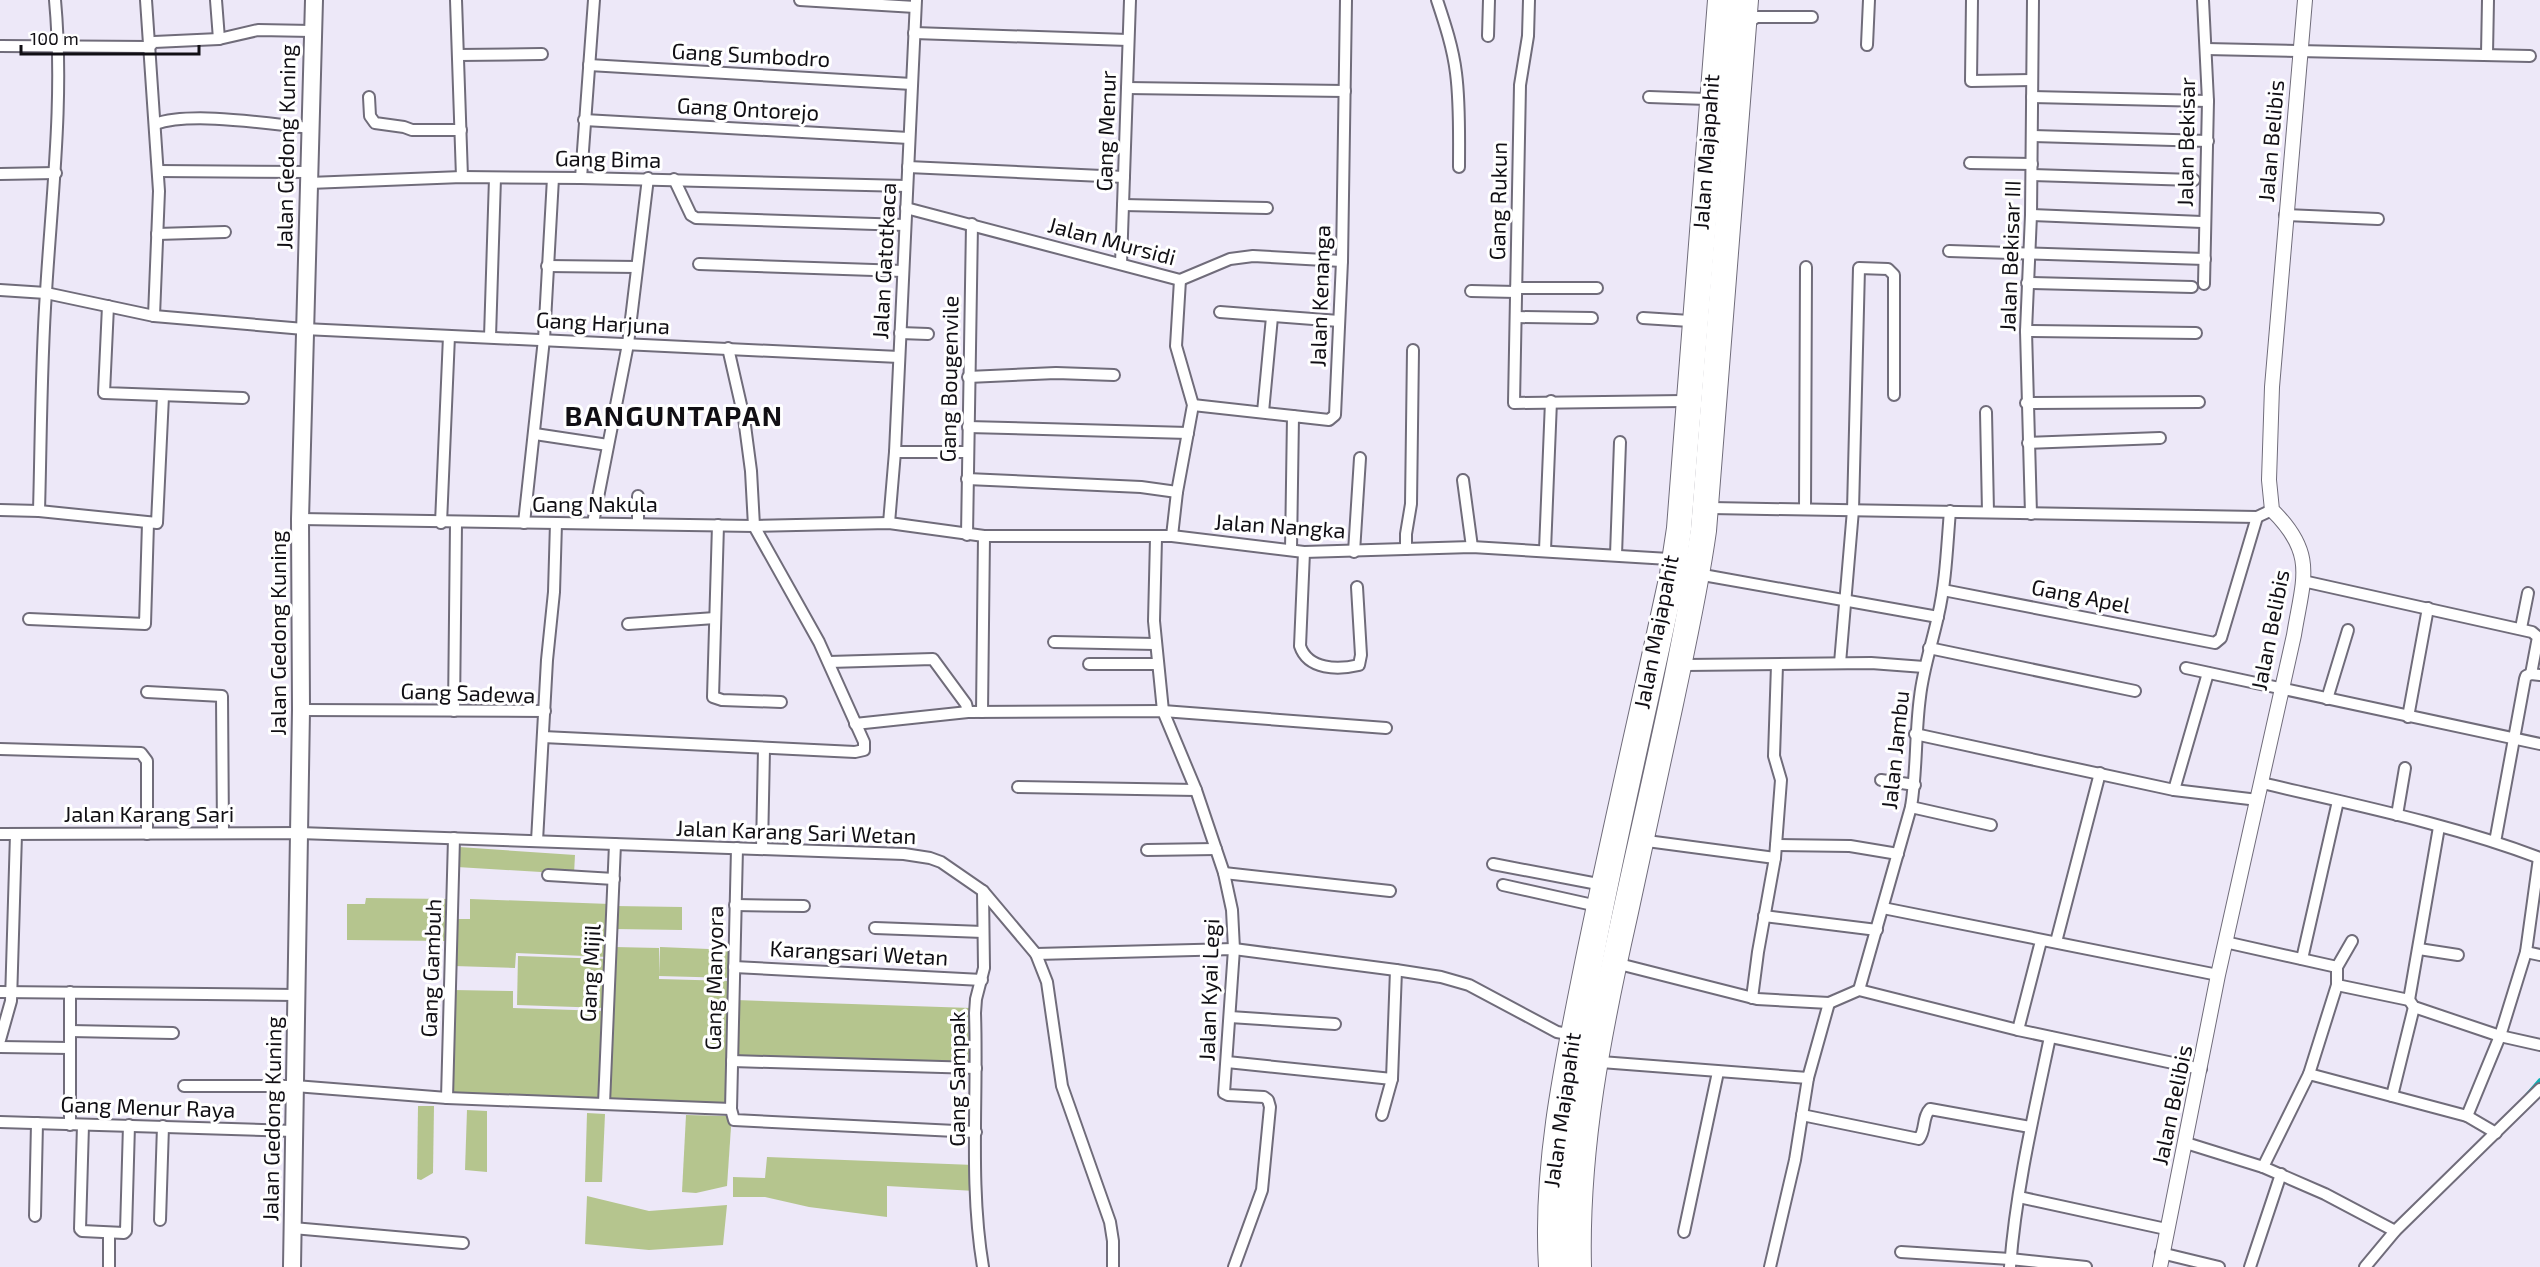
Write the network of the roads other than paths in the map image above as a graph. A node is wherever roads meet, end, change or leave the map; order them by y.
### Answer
1 (55, 0) edge
2 (146, 0) edge
3 (216, 0) edge
4 (314, 0) edge
5 (456, 0) edge
6 (594, 0) edge
7 (800, 0) edge
8 (1130, 0) edge
9 (1346, 0) edge
10 (1437, 0) edge
11 (1489, 0) edge
12 (1529, 0) edge
13 (1715, 0) edge
14 (1726, 0) edge
15 (1741, 0) edge
16 (1751, 0) edge
17 (1869, 0) edge
18 (1972, 0) edge
19 (2033, 0) edge
20 (2203, 0) edge
21 (2305, 0) edge
22 (2488, 0) edge
23 (915, 3) edge
24 (1812, 17) dead end
25 (1750, 21) junction
26 (312, 32) junction
27 (914, 33) junction
28 (1488, 36) dead end
29 (219, 39) junction
30 (1128, 40) junction
31 (1868, 45) dead end
32 (0, 46) edge
33 (59, 47) junction
34 (149, 47) junction
35 (2206, 49) junction
36 (2300, 51) junction
37 (542, 54) dead end
38 (2487, 54) junction
39 (458, 55) junction
40 (2530, 56) dead end
41 (589, 65) junction
42 (1727, 76) junction
43 (2031, 80) junction
44 (912, 84) junction
45 (1127, 88) junction
46 (1345, 91) junction
47 (369, 97) dead end
48 (1649, 97) dead end
49 (2032, 97) junction
50 (2208, 101) junction
51 (1718, 107) junction
52 (584, 120) junction
53 (155, 124) junction
54 (310, 128) junction
55 (460, 130) junction
56 (2033, 136) junction
57 (909, 138) junction
58 (2208, 141) junction
59 (1970, 163) dead end
60 (908, 167) junction
61 (1459, 167) dead end
62 (2032, 170) junction
63 (158, 171) junction
64 (56, 173) junction
65 (0, 174) edge
66 (462, 177) junction
67 (553, 177) junction
68 (581, 177) junction
69 (1124, 177) junction
70 (309, 178) junction
71 (495, 178) junction
72 (648, 178) junction
73 (674, 179) junction
74 (2194, 180) dead end
75 (907, 186) junction
76 (1123, 205) junction
77 (906, 208) junction
78 (1267, 208) dead end
79 (2031, 215) junction
80 (2285, 215) junction
81 (2378, 219) dead end
82 (2202, 222) dead end
83 (972, 224) junction
84 (905, 225) junction
85 (1702, 228) junction
86 (225, 232) dead end
87 (157, 234) junction
88 (1949, 251) dead end
89 (2028, 255) junction
90 (2205, 259) junction
91 (1342, 261) junction
92 (699, 264) dead end
93 (1121, 264) junction
94 (547, 266) junction
95 (638, 267) junction
96 (1806, 267) dead end
97 (903, 272) junction
98 (1180, 280) junction
99 (2027, 283) junction
100 (2204, 284) dead end
101 (2192, 287) dead end
102 (1597, 288) dead end
103 (0, 290) edge
104 (1516, 290) junction
105 (1471, 291) dead end
106 (46, 293) junction
107 (108, 306) junction
108 (1220, 312) dead end
109 (153, 316) junction
110 (1272, 317) junction
111 (1516, 317) junction
112 (1592, 318) dead end
113 (1643, 318) dead end
114 (1339, 321) junction
115 (1690, 321) junction
116 (304, 329) junction
117 (2026, 331) junction
118 (900, 333) junction
119 (2196, 333) dead end
120 (928, 334) dead end
121 (448, 336) junction
122 (490, 337) junction
123 (544, 339) junction
124 (628, 344) junction
125 (728, 348) junction
126 (1413, 350) dead end
127 (899, 357) junction
128 (1114, 375) dead end
129 (968, 377) junction
130 (1894, 395) dead end
131 (163, 396) junction
132 (243, 398) dead end
133 (1684, 401) junction
134 (1551, 402) junction
135 (2199, 402) dead end
136 (2026, 403) junction
137 (1193, 405) junction
138 (1263, 412) junction
139 (1986, 412) dead end
140 (1293, 416) junction
141 (968, 427) junction
142 (1188, 433) junction
143 (535, 434) junction
144 (2160, 438) dead end
145 (1620, 442) dead end
146 (2028, 442) junction
147 (608, 445) junction
148 (895, 452) junction
149 (968, 452) junction
150 (1360, 458) dead end
151 (968, 479) junction
152 (1463, 480) dead end
153 (1177, 492) junction
154 (638, 496) dead end
155 (1711, 508) junction
156 (1805, 509) junction
157 (0, 510) edge
158 (1853, 510) junction
159 (2272, 510) junction
160 (39, 511) junction
161 (1950, 511) junction
162 (1988, 512) junction
163 (2031, 514) junction
164 (2257, 517) junction
165 (300, 519) junction
166 (148, 523) junction
167 (441, 523) junction
168 (456, 523) junction
169 (524, 523) junction
170 (556, 523) junction
171 (593, 523) junction
172 (889, 523) junction
173 (638, 524) junction
174 (718, 525) junction
175 (754, 526) junction
176 (967, 535) junction
177 (984, 536) junction
178 (1172, 536) junction
179 (1156, 538) junction
180 (1472, 547) junction
181 (1406, 549) junction
182 (1291, 550) junction
183 (1545, 550) junction
184 (1304, 552) junction
185 (1354, 552) junction
186 (1616, 555) junction
187 (1670, 559) junction
188 (1703, 574) junction
189 (2303, 581) junction
190 (1357, 587) dead end
191 (1943, 590) junction
192 (2528, 593) dead end
193 (1846, 601) junction
194 (2428, 608) junction
195 (1938, 617) junction
196 (715, 618) junction
197 (29, 619) dead end
198 (628, 624) dead end
199 (2521, 628) junction
200 (2348, 630) dead end
201 (1054, 642) dead end
202 (1155, 644) junction
203 (1929, 648) junction
204 (829, 662) junction
205 (1840, 663) junction
206 (1089, 664) dead end
207 (1157, 664) junction
208 (1685, 665) junction
209 (1777, 665) junction
210 (1924, 666) junction
211 (2186, 668) dead end
212 (2208, 673) junction
213 (2536, 674) edge
214 (2281, 688) junction
215 (2135, 691) dead end
216 (147, 692) dead end
217 (2326, 699) junction
218 (1645, 700) junction
219 (781, 702) dead end
220 (301, 710) junction
221 (454, 711) junction
222 (544, 711) junction
223 (1163, 711) junction
224 (968, 712) junction
225 (982, 712) junction
226 (2408, 717) junction
227 (855, 724) junction
228 (1386, 728) dead end
229 (1916, 734) junction
230 (543, 737) junction
231 (2515, 740) junction
232 (2540, 744) edge
233 (0, 749) edge
234 (764, 749) junction
235 (2405, 768) dead end
236 (2100, 773) junction
237 (1881, 780) dead end
238 (2262, 783) junction
239 (1915, 785) junction
240 (1018, 787) dead end
241 (1196, 790) junction
242 (2174, 790) junction
243 (2258, 800) junction
244 (2338, 801) junction
245 (1911, 807) junction
246 (2397, 815) junction
247 (1991, 825) dead end
248 (2439, 827) junction
249 (223, 833) junction
250 (298, 833) junction
251 (0, 834) edge
252 (16, 834) junction
253 (147, 834) junction
254 (454, 838) junction
255 (537, 841) junction
256 (1647, 841) junction
257 (2495, 842) junction
258 (615, 844) junction
259 (1776, 844) junction
260 (737, 848) junction
261 (762, 849) junction
262 (1216, 849) junction
263 (1147, 850) dead end
264 (1898, 854) junction
265 (1775, 858) junction
266 (2540, 858) edge
267 (1493, 864) dead end
268 (1224, 873) junction
269 (549, 875) dead end
270 (614, 879) junction
271 (1598, 884) junction
272 (1503, 885) dead end
273 (983, 891) junction
274 (1390, 891) dead end
275 (1607, 903) junction
276 (735, 905) junction
277 (804, 906) dead end
278 (1883, 908) junction
279 (1764, 916) junction
280 (875, 928) dead end
281 (1877, 930) junction
282 (983, 932) junction
283 (2041, 941) junction
284 (2352, 941) dead end
285 (2056, 942) junction
286 (2225, 942) junction
287 (1234, 949) junction
288 (0, 950) edge
289 (12, 950) junction
290 (2419, 950) junction
291 (2526, 952) junction
292 (1036, 954) junction
293 (2458, 955) dead end
294 (2540, 955) edge
295 (2302, 959) junction
296 (1619, 964) junction
297 (734, 967) junction
298 (2337, 968) junction
299 (1396, 970) junction
300 (2218, 975) junction
301 (982, 980) junction
302 (2337, 985) junction
303 (1859, 990) junction
304 (0, 992) edge
305 (12, 992) junction
306 (70, 992) junction
307 (296, 995) junction
308 (1752, 998) junction
309 (1829, 1003) junction
310 (2412, 1003) junction
311 (1230, 1017) junction
312 (1335, 1024) dead end
313 (2018, 1030) junction
314 (70, 1031) junction
315 (173, 1033) dead end
316 (1568, 1034) junction
317 (2500, 1036) junction
318 (2050, 1037) junction
319 (0, 1041) edge
320 (2540, 1046) edge
321 (0, 1047) edge
322 (70, 1048) junction
323 (732, 1061) junction
324 (1227, 1062) junction
325 (1601, 1062) junction
326 (976, 1068) junction
327 (2201, 1069) junction
328 (1718, 1072) junction
329 (2309, 1074) junction
330 (1392, 1078) junction
331 (1808, 1078) junction
332 (184, 1086) dead end
333 (295, 1086) junction
334 (2540, 1089) edge
335 (2392, 1096) junction
336 (447, 1098) junction
337 (604, 1104) junction
338 (731, 1108) junction
339 (1382, 1115) dead end
340 (1802, 1115) junction
341 (2467, 1116) junction
342 (0, 1122) edge
343 (37, 1123) junction
344 (70, 1125) junction
345 (83, 1125) junction
346 (129, 1125) junction
347 (163, 1126) junction
348 (2030, 1128) junction
349 (294, 1131) junction
350 (976, 1132) junction
351 (2496, 1133) junction
352 (2186, 1143) junction
353 (2263, 1167) junction
354 (2280, 1174) junction
355 (2019, 1197) junction
356 (35, 1216) dead end
357 (160, 1220) dead end
358 (293, 1228) junction
359 (2166, 1229) junction
360 (1684, 1232) dead end
361 (2395, 1232) junction
362 (109, 1233) junction
363 (463, 1243) dead end
364 (1901, 1252) dead end
365 (2161, 1260) edge
366 (2010, 1263) edge
367 (109, 1267) edge
368 (292, 1267) edge
369 (983, 1267) edge
370 (1113, 1267) edge
371 (1234, 1267) edge
372 (1546, 1267) edge
373 (1558, 1267) edge
374 (1572, 1267) edge
375 (1584, 1267) edge
376 (1770, 1267) edge
377 (2086, 1267) edge
378 (2219, 1267) edge
379 (2250, 1267) edge
380 (2365, 1267) edge

1 - 33 street
2 - 34 street
3 - 29 street
4 - 26 main road, Jalan Gedong Kuning
5 - 39 street
6 - 41 street
7 - 23 street
8 - 30 street, Gang Menur
9 - 46 street, Jalan Kenanga
10 - 61 street
11 - 28 street
12 - 104 street, Gang Rukun
13 - 51 street
14 - 42 main road, Jalan Majapahit
15 - 42 main road, Jalan Majapahit
16 - 25 street
17 - 31 street
18 - 43 street
19 - 43 street, Jalan Bekisar III
20 - 35 street, Jalan Bekisar
21 - 36 street, Jalan Belibis
22 - 38 street
23 - 27 street, Jalan Gatotkaca
24 - 25 street
25 - 155 street
26 - 29 street
26 - 54 main road, Jalan Gedong Kuning
27 - 30 street
27 - 44 street, Jalan Gatotkaca
29 - 34 street
30 - 45 street, Gang Menur
32 - 33 street
33 - 34 street
33 - 64 street
34 - 53 street
35 - 36 street
35 - 50 street, Jalan Bekisar
36 - 38 street
36 - 80 street, Jalan Belibis
37 - 39 street
38 - 40 street
39 - 55 street
41 - 44 street, Gang Sumbodro
41 - 52 street
42 - 51 main road, Jalan Majapahit
43 - 49 street, Jalan Bekisar III
44 - 57 street, Jalan Gatotkaca
45 - 46 street
45 - 69 street, Gang Menur
46 - 91 street, Jalan Kenanga
47 - 55 street
48 - 51 street
49 - 50 street
49 - 56 street, Jalan Bekisar III
50 - 58 street, Jalan Bekisar
51 - 85 main road, Jalan Majapahit
51 - 275 main road, Jalan Majapahit
52 - 57 street, Gang Ontorejo
52 - 68 street
53 - 54 street
53 - 63 street
54 - 70 main road, Jalan Gedong Kuning
55 - 66 street
56 - 58 street
56 - 62 street, Jalan Bekisar III
57 - 60 street, Jalan Gatotkaca
58 - 90 street, Jalan Bekisar
59 - 62 street
60 - 69 street
60 - 75 street, Jalan Gatotkaca
62 - 74 street
62 - 79 street, Jalan Bekisar III
63 - 70 street, Gang Bima
63 - 87 street
64 - 65 street
64 - 106 street
66 - 70 street, Gang Bima
66 - 71 street, Gang Bima
67 - 68 street, Gang Bima
67 - 71 street, Gang Bima
67 - 94 street
68 - 72 street, Gang Bima
69 - 76 street, Gang Menur
70 - 116 main road, Jalan Gedong Kuning
71 - 122 street
72 - 73 street, Gang Bima
72 - 95 street
73 - 75 street, Gang Bima
73 - 84 street
75 - 77 street, Jalan Gatotkaca
76 - 78 street
76 - 93 street, Gang Menur
77 - 83 street, Jalan Mursidi
77 - 84 street, Jalan Gatotkaca
79 - 82 street
79 - 89 street, Jalan Bekisar III
80 - 81 street
80 - 159 street, Jalan Belibis
83 - 93 street, Jalan Mursidi
83 - 129 street, Gang Bougenvile
84 - 97 street, Jalan Gatotkaca
85 - 115 street
85 - 218 main road, Jalan Majapahit
86 - 87 street
87 - 109 street
88 - 89 street
89 - 90 street
89 - 99 street, Jalan Bekisar III
90 - 100 street, Jalan Bekisar
91 - 98 street, Jalan Mursidi
91 - 114 street, Jalan Kenanga
92 - 97 street
93 - 98 street, Jalan Mursidi
94 - 95 street
94 - 123 street
95 - 124 street
96 - 156 street
97 - 118 street, Jalan Gatotkaca
98 - 137 street
99 - 101 street
99 - 117 street, Jalan Bekisar III
102 - 104 street
103 - 106 street, Gang Harjuna
104 - 105 street
104 - 111 street, Gang Rukun
106 - 107 street, Gang Harjuna
106 - 160 street
107 - 109 street, Gang Harjuna
107 - 131 street
108 - 110 street
109 - 116 street, Gang Harjuna
110 - 114 street
110 - 138 street
111 - 112 street
111 - 134 street, Gang Rukun
113 - 115 street
114 - 140 street, Jalan Kenanga
115 - 133 street
116 - 121 street, Gang Harjuna
116 - 165 main road, Jalan Gedong Kuning
117 - 119 street
117 - 136 street, Jalan Bekisar III
118 - 120 street
118 - 127 street, Jalan Gatotkaca
121 - 122 street, Gang Harjuna
121 - 167 street
122 - 123 street, Gang Harjuna
123 - 124 street, Gang Harjuna
123 - 143 street
124 - 125 street, Gang Harjuna
124 - 147 street
125 - 127 street, Gang Harjuna
125 - 175 street
126 - 181 street
127 - 148 street, Jalan Gatotkaca
128 - 129 street
129 - 141 street, Gang Bougenvile
130 - 158 street
131 - 132 street
131 - 166 street
133 - 134 street
133 - 187 street
134 - 183 street
135 - 136 street
136 - 146 street, Jalan Bekisar III
137 - 138 street, Jalan Kenanga
137 - 142 street
138 - 140 street, Jalan Kenanga
139 - 162 street
140 - 182 street
141 - 142 street
141 - 149 street, Gang Bougenvile
142 - 153 street
143 - 147 street
143 - 169 street
144 - 146 street
145 - 186 street
146 - 163 street, Jalan Bekisar III
147 - 171 street
148 - 149 street
148 - 172 street, Jalan Gatotkaca
149 - 151 street, Gang Bougenvile
150 - 185 street
151 - 153 street
151 - 176 street, Gang Bougenvile
152 - 180 street
153 - 178 street
154 - 173 street
155 - 156 street
155 - 188 street
156 - 158 street
157 - 160 street
158 - 161 street
158 - 193 street
159 - 164 street
159 - 189 street, Jalan Belibis
160 - 166 street
161 - 162 street
161 - 191 street, Jalan Jambu
162 - 163 street
163 - 164 street
164 - 191 street, Gang Apel
165 - 167 street, Gang Nakula
165 - 220 main road, Jalan Gedong Kuning
166 - 197 street
167 - 168 street, Gang Nakula
168 - 169 street, Gang Nakula
168 - 221 street
169 - 170 street, Gang Nakula
170 - 171 street, Gang Nakula
170 - 222 street
171 - 173 street, Gang Nakula
172 - 175 street, Gang Nakula
172 - 176 street, Jalan Nangka
173 - 174 street, Gang Nakula
174 - 175 street, Gang Nakula
174 - 196 street
175 - 204 street
176 - 177 street, Jalan Nangka
177 - 179 street, Jalan Nangka
177 - 225 street
178 - 179 street, Jalan Nangka
178 - 182 street, Jalan Nangka
179 - 202 street, Jalan Kyai Legi
180 - 181 street, Jalan Nangka
180 - 183 street, Jalan Nangka
181 - 185 street, Jalan Nangka
182 - 184 street, Jalan Nangka
183 - 186 street, Jalan Nangka
184 - 185 street, Jalan Nangka
184 - 190 street
186 - 187 street, Jalan Nangka
187 - 218 street
188 - 193 street
188 - 208 street
189 - 194 street
189 - 214 street, Jalan Belibis
191 - 195 street, Jalan Jambu
192 - 199 street
193 - 195 street
193 - 205 street
194 - 199 street
194 - 226 street
195 - 203 street, Jalan Jambu
196 - 198 street
196 - 219 street
199 - 213 street
200 - 217 street
201 - 202 street
202 - 207 street, Jalan Kyai Legi
203 - 210 street, Jalan Jambu
203 - 215 street
204 - 224 street
204 - 227 street
205 - 209 street
205 - 210 street
206 - 207 street
207 - 223 street, Jalan Kyai Legi
208 - 209 street
208 - 256 street
209 - 259 street
210 - 229 street, Jalan Jambu
211 - 212 street
212 - 214 street
212 - 242 street
213 - 231 street
214 - 217 street
214 - 238 street, Jalan Belibis
216 - 249 street
217 - 226 street
218 - 271 street
218 - 275 main road, Jalan Majapahit
220 - 221 street, Gang Sadewa
220 - 250 main road, Jalan Gedong Kuning
221 - 222 street, Gang Sadewa
222 - 230 street, Gang Sadewa
223 - 225 street
223 - 228 street
223 - 241 street, Jalan Kyai Legi
224 - 225 street
224 - 227 street
226 - 231 street
227 - 234 street
229 - 236 street
229 - 239 street, Jalan Jambu
230 - 234 street
230 - 255 street, Gang Sadewa
231 - 232 street
231 - 257 street
233 - 253 street
234 - 261 street
235 - 246 street
236 - 242 street
236 - 285 street
237 - 239 street
238 - 243 street, Jalan Belibis
238 - 244 street
239 - 245 street, Jalan Jambu
240 - 241 street
241 - 262 street, Jalan Kyai Legi
242 - 243 street
243 - 286 street, Jalan Belibis
244 - 246 street
244 - 295 street
245 - 247 street
245 - 264 street, Jalan Jambu
246 - 248 street
248 - 257 street
248 - 290 street
249 - 250 street, Jalan Karang Sari
249 - 253 street, Jalan Karang Sari
250 - 254 street, Jalan Karang Sari Wetan
250 - 307 main road, Jalan Gedong Kuning
251 - 252 street, Jalan Karang Sari
252 - 253 street, Jalan Karang Sari
252 - 289 street
254 - 255 street, Jalan Karang Sari Wetan
254 - 336 street, Gang Gambuh
255 - 258 street, Jalan Karang Sari Wetan
256 - 265 street
256 - 296 street
257 - 266 street
258 - 260 street, Jalan Karang Sari Wetan
258 - 270 street, Gang Mijil
259 - 264 street
259 - 265 street
260 - 261 street, Jalan Karang Sari Wetan
260 - 276 street, Gang Manyora
261 - 273 street, Jalan Karang Sari Wetan
262 - 263 street
262 - 268 street, Jalan Kyai Legi
264 - 278 street, Jalan Jambu
265 - 279 street
266 - 291 street
267 - 271 street
268 - 274 street
268 - 287 street, Jalan Kyai Legi
269 - 270 street
270 - 337 street, Gang Mijil
271 - 275 street
272 - 275 street
273 - 282 street, Gang Sampak
273 - 292 street, Jalan Karang Sari Wetan
275 - 316 street
275 - 373 main road, Jalan Majapahit
275 - 374 main road, Jalan Majapahit
276 - 277 street
276 - 297 street, Gang Manyora
278 - 281 street, Jalan Jambu
278 - 283 street
279 - 281 street
279 - 308 street
280 - 282 street
281 - 303 street, Jalan Jambu
282 - 301 street, Gang Sampak
283 - 285 street
283 - 313 street
284 - 298 street
285 - 300 street
286 - 295 street
286 - 300 street, Jalan Belibis
287 - 292 street
287 - 299 street
287 - 311 street, Jalan Kyai Legi
288 - 289 street
289 - 305 street
290 - 293 street
290 - 310 street
291 - 294 street
291 - 317 street
292 - 370 street, Jalan Karang Sari Wetan
295 - 298 street
296 - 308 street
296 - 325 street
297 - 301 street, Karangsari Wetan
297 - 323 street, Gang Manyora
298 - 302 street
299 - 316 street
299 - 330 street
300 - 327 street, Jalan Belibis
301 - 326 street, Gang Sampak
302 - 310 street
302 - 329 street
303 - 309 street
303 - 313 street
304 - 305 street
305 - 306 street
305 - 319 street
306 - 307 street
306 - 314 street
307 - 333 main road, Jalan Gedong Kuning
308 - 309 street
309 - 331 street
310 - 317 street
310 - 335 street
311 - 312 street
311 - 324 street, Jalan Kyai Legi
313 - 318 street
314 - 315 street
314 - 322 street
316 - 372 street
317 - 320 street
317 - 341 street
318 - 327 street
318 - 348 street
321 - 322 street
322 - 344 street
323 - 326 street
323 - 338 street, Gang Manyora
324 - 330 street
324 - 371 street, Jalan Kyai Legi
325 - 328 street
325 - 375 street
326 - 350 street, Gang Sampak
327 - 352 street, Jalan Belibis
328 - 331 street
328 - 360 street
329 - 335 street
329 - 353 street
330 - 339 street
331 - 340 street
332 - 333 street
333 - 336 street
333 - 349 main road, Jalan Gedong Kuning
334 - 351 street
335 - 341 street
336 - 337 street
337 - 338 street
338 - 350 street
340 - 348 street
340 - 376 street
341 - 351 street
342 - 343 street, Gang Menur Raya
343 - 344 street, Gang Menur Raya
343 - 356 street
344 - 345 street, Gang Menur Raya
345 - 346 street, Gang Menur Raya
345 - 362 street
346 - 347 street, Gang Menur Raya
346 - 362 street
347 - 349 street, Gang Menur Raya
347 - 357 street
348 - 355 street
349 - 358 main road, Jalan Gedong Kuning
350 - 369 street, Gang Sampak
351 - 361 street
352 - 353 street
352 - 359 street, Jalan Belibis
353 - 354 street
354 - 361 street
354 - 379 street
355 - 359 street
355 - 366 street
358 - 363 street
358 - 368 main road, Jalan Gedong Kuning
359 - 365 street, Jalan Belibis
361 - 380 street
362 - 367 street
364 - 366 street
365 - 378 street
366 - 377 street

